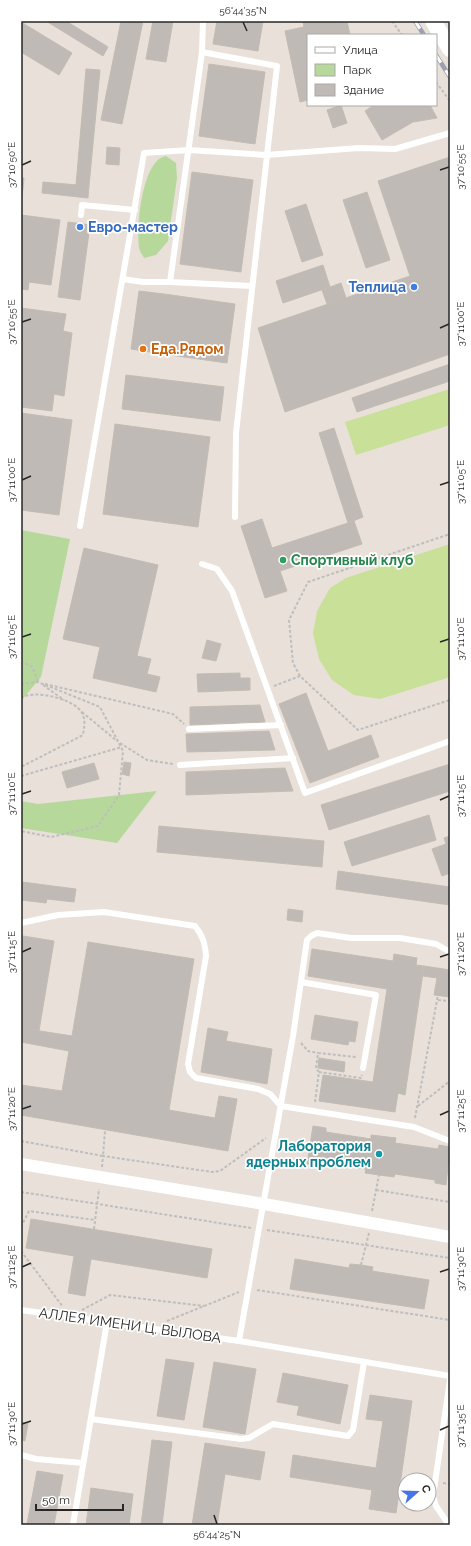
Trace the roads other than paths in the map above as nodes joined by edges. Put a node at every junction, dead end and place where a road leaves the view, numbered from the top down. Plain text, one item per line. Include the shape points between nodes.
1 (203, 21) edge
2 (433, 21) edge
3 (450, 49) edge
4 (202, 52) junction
5 (450, 133) edge
6 (189, 150) junction
7 (266, 154) junction
8 (135, 210) junction
9 (81, 215) dead end
10 (123, 279) junction
11 (170, 282) junction
12 (252, 286) junction
13 (235, 517) dead end
14 (80, 526) dead end
15 (202, 564) dead end
16 (281, 725) junction
17 (189, 729) road end
18 (450, 741) edge
19 (293, 758) junction
20 (180, 764) road end
21 (21, 923) edge
22 (450, 952) edge
23 (301, 982) junction
24 (363, 1068) road end
25 (281, 1106) junction
26 (450, 1141) edge
27 (21, 1164) edge
28 (264, 1204) junction
29 (450, 1237) edge
30 (21, 1310) edge
31 (107, 1322) junction
32 (239, 1341) junction
33 (364, 1362) junction
34 (450, 1376) edge
35 (450, 1380) edge
36 (91, 1419) junction
37 (21, 1455) edge
38 (83, 1463) junction
39 (73, 1525) edge
40 (450, 1525) edge

1 - 4 lane
2 - 3 main road
4 - 6 lane
4 - 7 lane via 277,66
5 - 7 lane via 395,150 359,148
6 - 7 lane
6 - 8 lane via 144,153
6 - 11 lane
7 - 12 lane
8 - 9 lane via 82,205
8 - 10 lane
10 - 11 lane
10 - 14 lane
11 - 12 lane
12 - 13 lane via 236,433
15 - 16 lane via 217,569 232,591
16 - 17 lane
16 - 19 lane
18 - 19 lane via 306,793
19 - 20 lane
21 - 25 lane via 58,915 104,912 195,926 202,934 206,956 188,1064 190,1072 196,1078 258,1089 270,1094
22 - 23 lane via 436,944 400,938 351,938 317,933 306,940
23 - 24 lane via 376,995
23 - 25 lane
25 - 26 lane via 414,1127
25 - 28 lane
27 - 28 street
28 - 29 street
28 - 32 lane
30 - 31 lane, АЛЛЕЯ ИМЕНИ Ц. ВЫЛОВА
31 - 32 lane, АЛЛЕЯ ИМЕНИ Ц. ВЫЛОВА
31 - 36 lane
32 - 33 lane, АЛЛЕЯ ИМЕНИ Ц. ВЫЛОВА
33 - 34 lane, АЛЛЕЯ ИМЕНИ Ц. ВЫЛОВА
33 - 36 lane via 353,1430 348,1436 273,1424 249,1438 241,1439
35 - 40 lane via 433,1496 436,1506
36 - 38 lane
37 - 38 lane via 36,1459
38 - 39 lane

